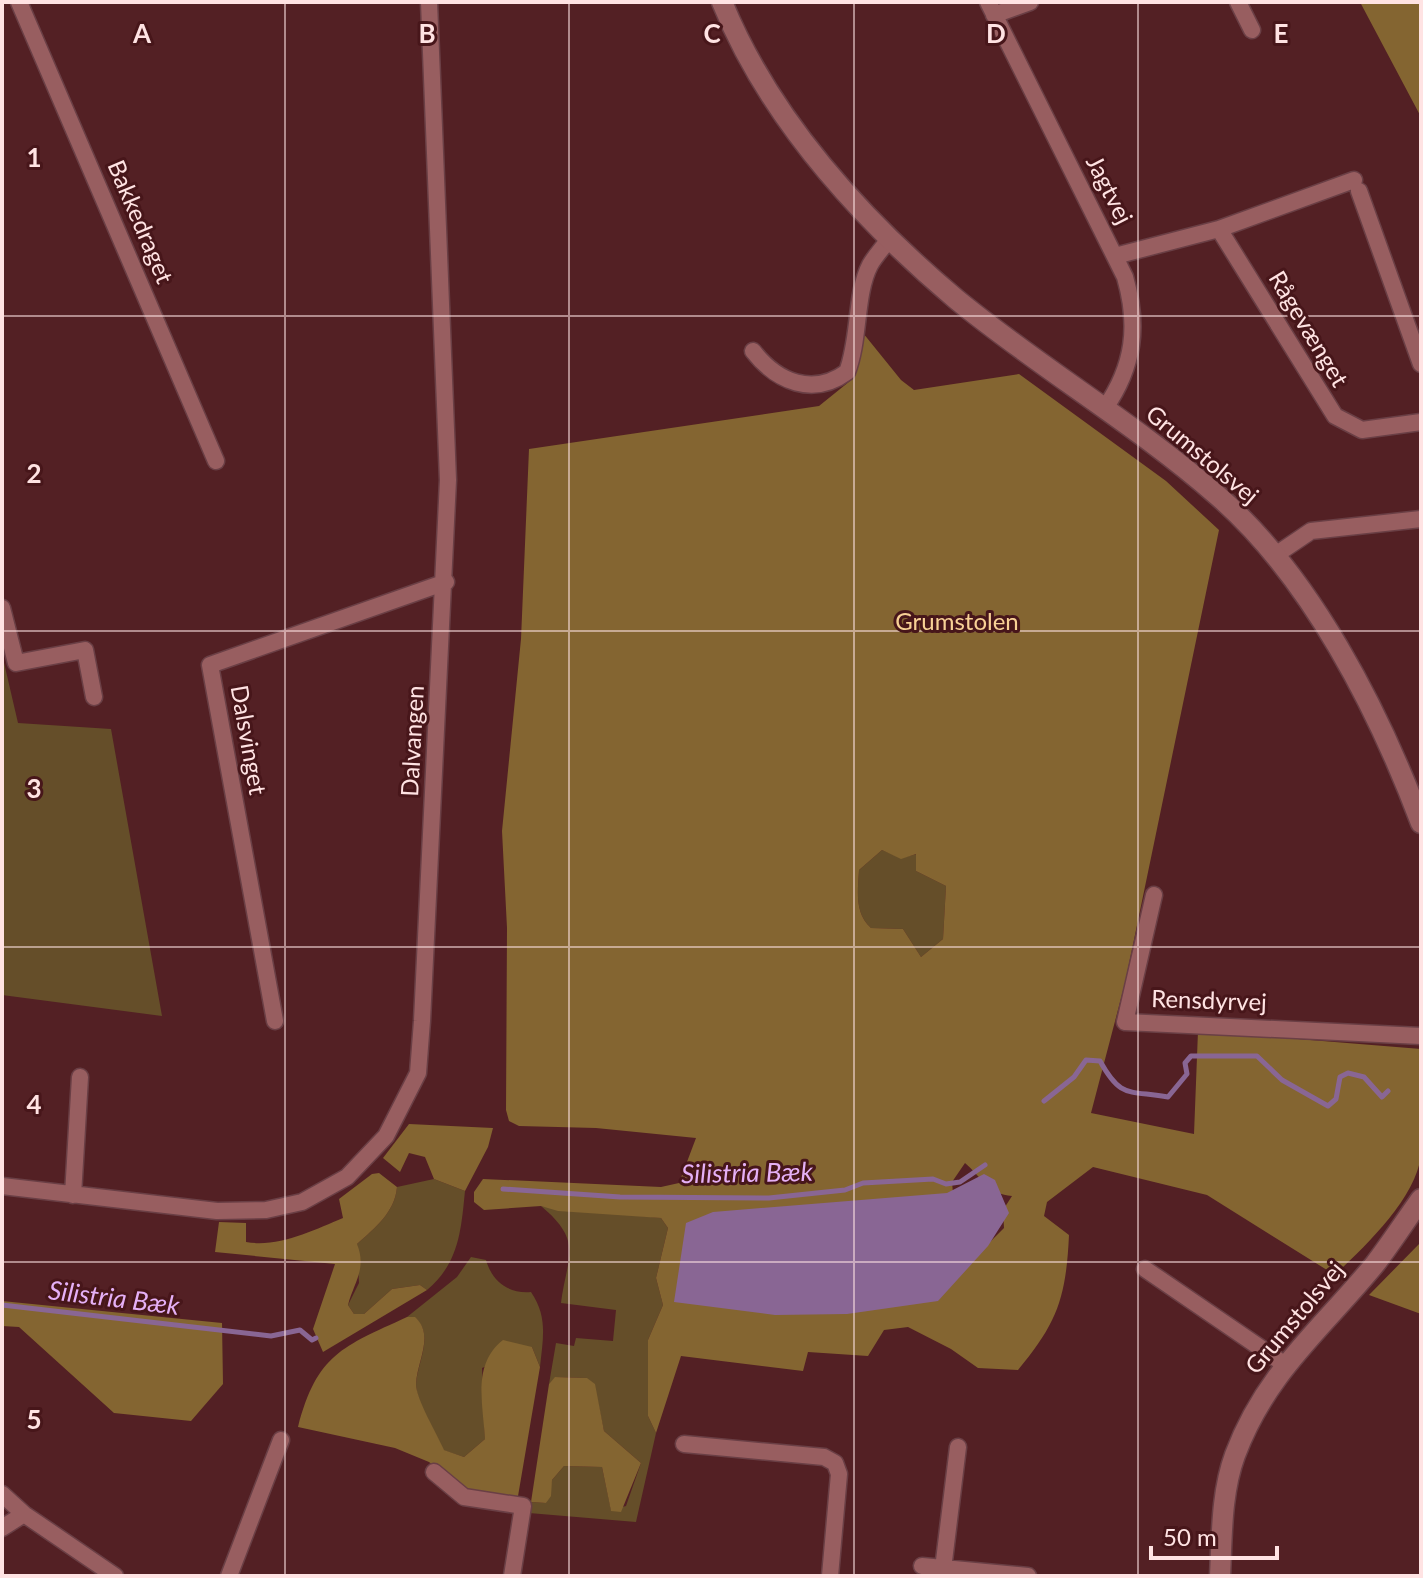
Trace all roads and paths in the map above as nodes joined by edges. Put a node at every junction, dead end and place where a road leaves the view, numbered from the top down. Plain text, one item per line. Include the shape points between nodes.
1 (19, 2) edge
2 (429, 2) edge
3 (722, 2) edge
4 (1030, 2) edge
5 (1238, 2) edge
6 (991, 8) edge
7 (1252, 30) dead end
8 (1219, 229) junction
9 (889, 239) junction
10 (1115, 256) junction
11 (753, 351) dead end
12 (1421, 364) edge
13 (1105, 408) junction
14 (1421, 422) edge
15 (216, 461) dead end
16 (1421, 519) edge
17 (1274, 556) junction
18 (446, 582) junction
19 (2, 608) edge
20 (94, 697) dead end
21 (1421, 823) edge
22 (1154, 895) dead end
23 (275, 1021) dead end
24 (1421, 1036) edge
25 (80, 1077) dead end
26 (2, 1186) edge
27 (73, 1195) junction
28 (1421, 1199) edge
29 (1145, 1269) dead end
30 (1284, 1364) junction
31 (281, 1440) dead end
32 (684, 1444) dead end
33 (958, 1447) dead end
34 (434, 1472) dead end
35 (2, 1494) edge
36 (24, 1514) junction
37 (2, 1528) edge
38 (922, 1566) dead end
39 (943, 1569) junction
40 (115, 1576) edge
41 (229, 1576) edge
42 (512, 1576) edge
43 (830, 1576) edge
44 (1028, 1576) edge
45 (1220, 1576) edge

1 - 15 street, Bakkedraget
2 - 18 street, Dalvangen via 448,446
3 - 9 street, Grumstolsvej via 800,139
4 - 6 street
5 - 7 street
6 - 10 street, Jagtvej
8 - 10 street
8 - 12 street via 1356,186
8 - 14 street, Rågevænget via 1335,416 1362,430
9 - 11 street via 870,264 863,286 847,372 833,383 814,387 788,381
9 - 13 street, Grumstolsvej via 958,300
10 - 13 street, Jagtvej via 1131,299 1133,338 1125,375
13 - 17 street, Grumstolsvej via 1220,497
16 - 17 street via 1311,531
17 - 21 street, Grumstolsvej via 1370,701
18 - 23 street, Dalsvinget via 210,665
18 - 27 street, Dalvangen via 418,1073 404,1108 347,1177 302,1202 266,1210 217,1211
19 - 20 street via 16,663 85,650
22 - 24 street, Rensdyrvej via 1125,1022
25 - 27 street
26 - 27 street, Dalvangen
28 - 30 street, Grumstolsvej via 1375,1263
29 - 30 street
30 - 45 street, Grumstolsvej via 1256,1407 1234,1457 1224,1502
31 - 41 street
32 - 43 street via 824,1457 835,1463 839,1474
33 - 39 street
34 - 42 street via 464,1497 523,1506
35 - 36 street
36 - 37 street
36 - 40 street
38 - 39 street
39 - 44 street

